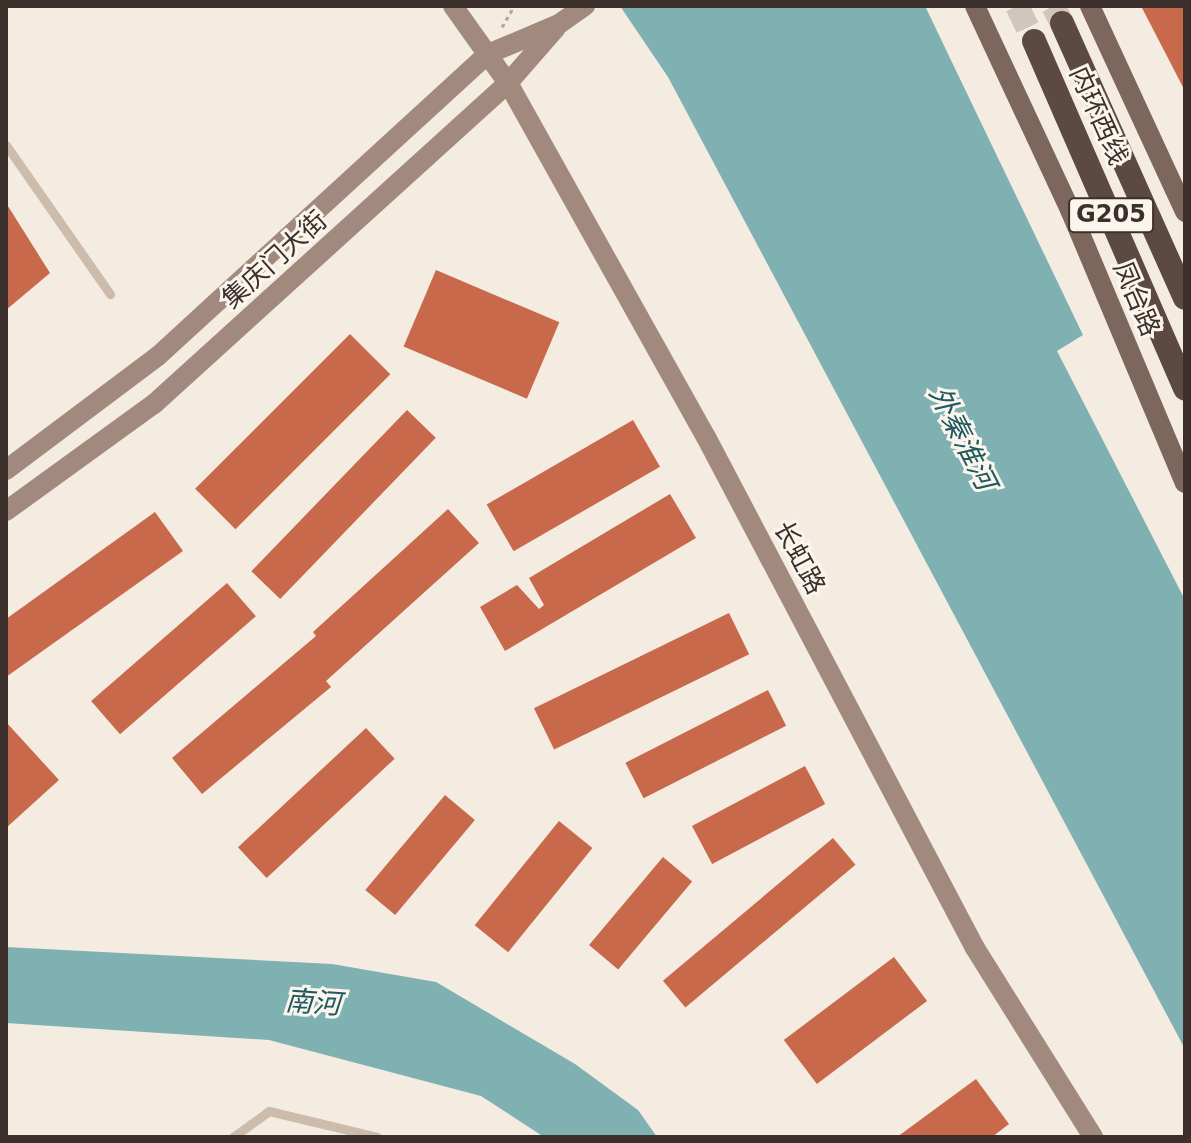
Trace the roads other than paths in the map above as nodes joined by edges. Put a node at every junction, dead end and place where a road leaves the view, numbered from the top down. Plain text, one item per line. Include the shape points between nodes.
1 (453, 6) edge
2 (1090, 6) edge
3 (978, 8) edge
4 (572, 15) edge
5 (1062, 23) tunnel mouth
6 (1034, 41) tunnel mouth
7 (488, 54) junction
8 (508, 83) junction
9 (6, 145) edge
10 (1185, 212) edge
11 (110, 294) dead end
12 (1185, 298) edge
13 (1185, 389) edge
14 (6, 470) edge
15 (1185, 483) edge
16 (6, 511) edge
17 (233, 1137) edge
18 (377, 1137) edge
19 (1093, 1137) edge

1 - 7 main road, 长虹路
2 - 10 main road
3 - 15 main road, 凤台路
4 - 7 main road, 集庆门大街
4 - 8 main road, 集庆门大街
5 - 12 highway, 内环西线 / G205
6 - 13 highway, 内环西线 / G205
7 - 8 main road, 长虹路
7 - 14 main road, 集庆门大街 via 158,356
8 - 16 main road, 集庆门大街 via 154,404
8 - 19 main road, 长虹路 via 706,437 975,948
9 - 11 lane
17 - 18 lane via 269,1111

